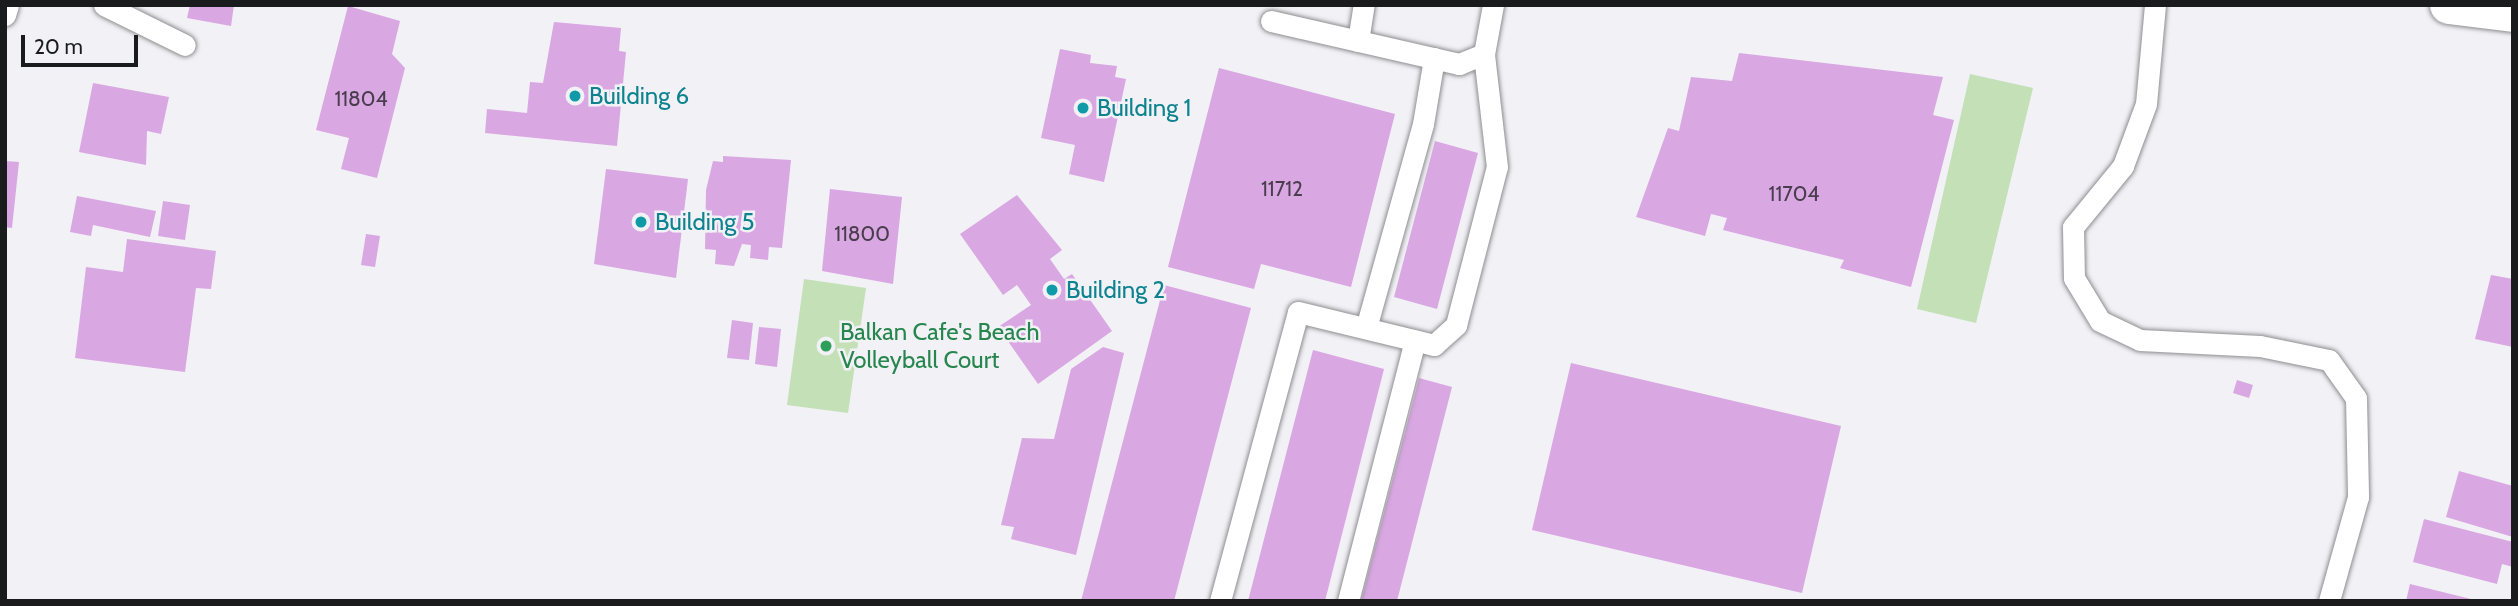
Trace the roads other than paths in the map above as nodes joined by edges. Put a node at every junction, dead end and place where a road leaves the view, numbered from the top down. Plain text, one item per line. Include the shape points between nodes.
1 (8, 5) edge
2 (104, 5) edge
3 (1364, 5) edge
4 (1493, 5) edge
5 (2155, 5) edge
6 (2449, 5) edge
7 (2512, 11) edge
8 (5, 15) edge
9 (1271, 22) dead end
10 (1358, 41) junction
11 (185, 45) dead end
12 (1484, 54) junction
13 (1434, 58) junction
14 (1366, 328) junction
15 (1415, 340) junction
16 (1220, 601) edge
17 (1348, 601) edge
18 (2329, 601) edge

1 - 8 lane
2 - 11 lane
3 - 10 lane
4 - 12 lane
5 - 18 lane via 2146,104 2123,166 2073,227 2074,278 2100,321 2140,340 2260,346 2329,360 2356,398 2358,497
6 - 7 main road
9 - 10 lane
10 - 13 lane
12 - 13 lane via 1459,64
12 - 15 lane via 1497,167 1457,325 1434,345
13 - 14 lane via 1423,124
14 - 15 lane
14 - 16 lane via 1298,312
15 - 17 lane

